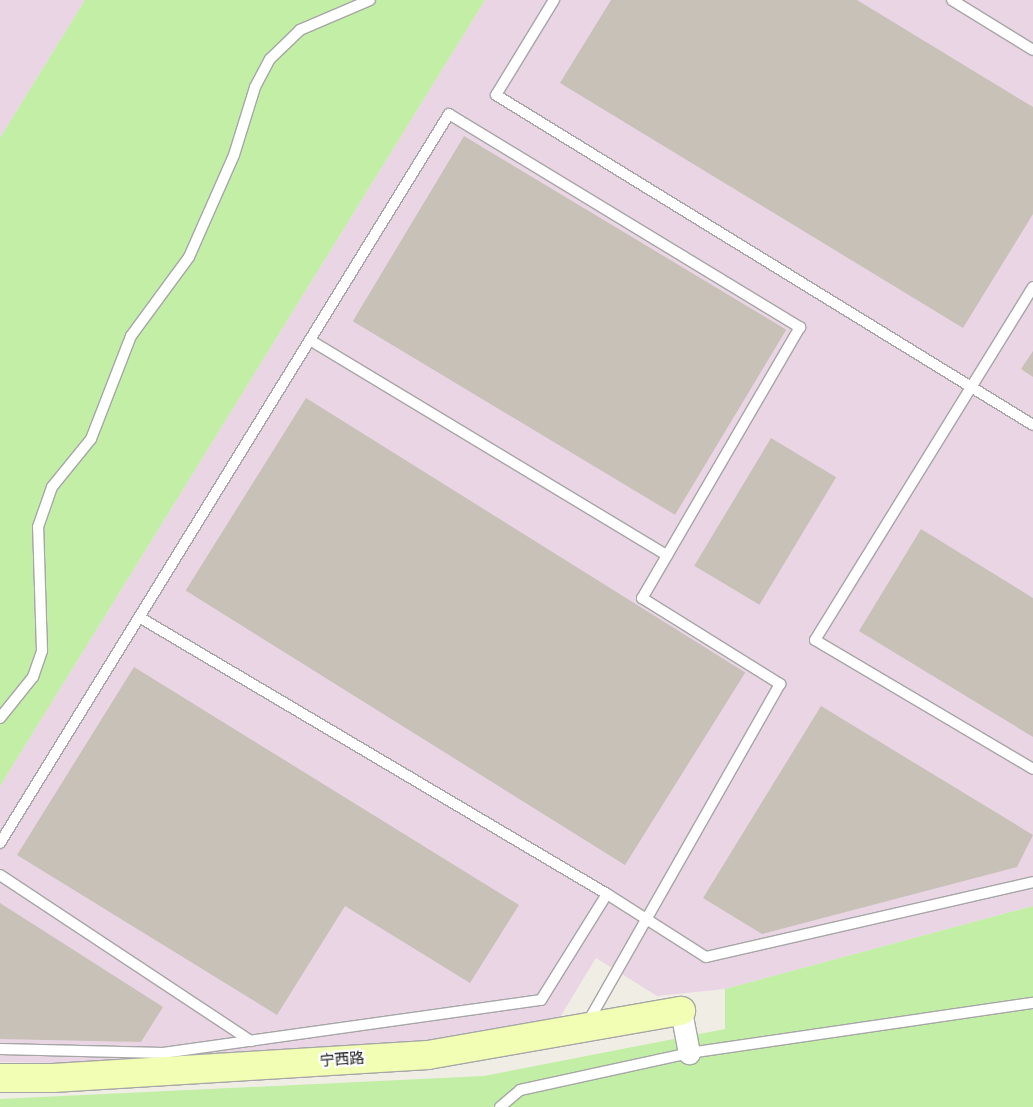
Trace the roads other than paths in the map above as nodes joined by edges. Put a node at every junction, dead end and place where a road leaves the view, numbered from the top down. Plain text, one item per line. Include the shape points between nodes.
1 (370, 0) edge
2 (554, 0) edge
3 (952, 0) edge
4 (1033, 50) edge
5 (1033, 287) edge
6 (310, 340) junction
7 (970, 389) junction
8 (1033, 425) edge
9 (667, 555) junction
10 (140, 617) junction
11 (0, 718) edge
12 (1033, 769) edge
13 (0, 843) edge
14 (0, 875) edge
15 (1033, 882) edge
16 (608, 894) junction
17 (647, 919) junction
18 (1033, 1003) edge
19 (681, 1011) joint
20 (585, 1027) junction
21 (251, 1040) junction
22 (0, 1050) edge
23 (689, 1053) junction
24 (0, 1078) edge
25 (500, 1107) edge

1 - 11 lane via 300,30 270,59 255,87 234,155 189,257 132,336 91,439 52,486 38,536 42,651 33,676
2 - 7 lane via 496,95
3 - 4 lane
5 - 7 lane
6 - 9 lane
6 - 9 lane via 449,114 458,119 800,327
6 - 10 lane
7 - 8 lane
7 - 12 lane via 815,640
9 - 17 lane via 642,598 780,684
10 - 13 lane
10 - 16 lane
14 - 21 lane
15 - 17 lane via 706,957
16 - 17 lane
16 - 21 lane via 541,1000
17 - 20 lane
18 - 23 lane
19 - 20 main road, 宁西路
19 - 23 street
20 - 24 main road, 宁西路 via 428,1055 53,1078
21 - 22 lane via 163,1053
23 - 25 lane via 520,1090

